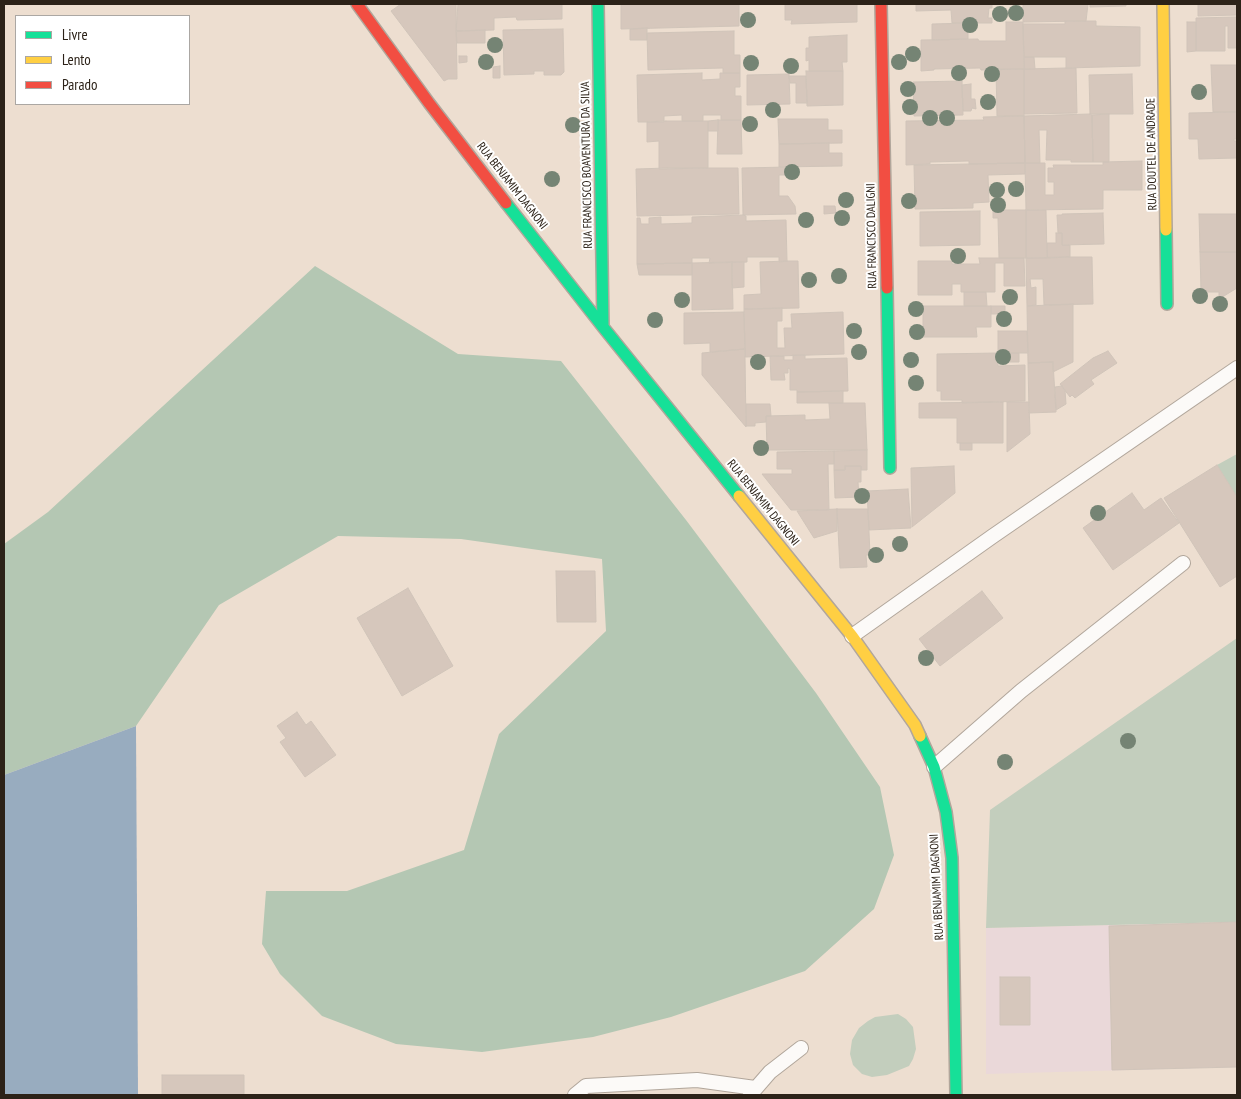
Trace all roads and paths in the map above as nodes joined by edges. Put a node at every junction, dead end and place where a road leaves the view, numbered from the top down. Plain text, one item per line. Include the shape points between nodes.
1 (356, 4) edge
2 (598, 4) edge
3 (882, 4) edge
4 (1163, 4) edge
5 (1168, 304) dead end
6 (603, 327) junction
7 (1237, 368) edge
8 (890, 468) dead end
9 (1183, 563) dead end
10 (852, 636) junction
11 (934, 767) junction
12 (801, 1048) dead end
13 (752, 1092) edge
14 (575, 1095) edge
15 (956, 1095) edge

1 - 6 street, RUA BENJAMIM DAGNONI
2 - 6 street, RUA FRANCISCO BOAVENTURA DA SILVA
3 - 8 street, RUA FRANCISCO DALIGNI
4 - 5 street, RUA DOUTEL DE ANDRADE
6 - 10 street, RUA BENJAMIM DAGNONI
7 - 10 lane
9 - 11 lane via 1021,692
10 - 11 street, RUA BENJAMIM DAGNONI via 915,725
11 - 15 street, RUA BENJAMIM DAGNONI via 946,812 952,858
12 - 13 lane via 770,1072
13 - 14 lane via 696,1080 586,1086

